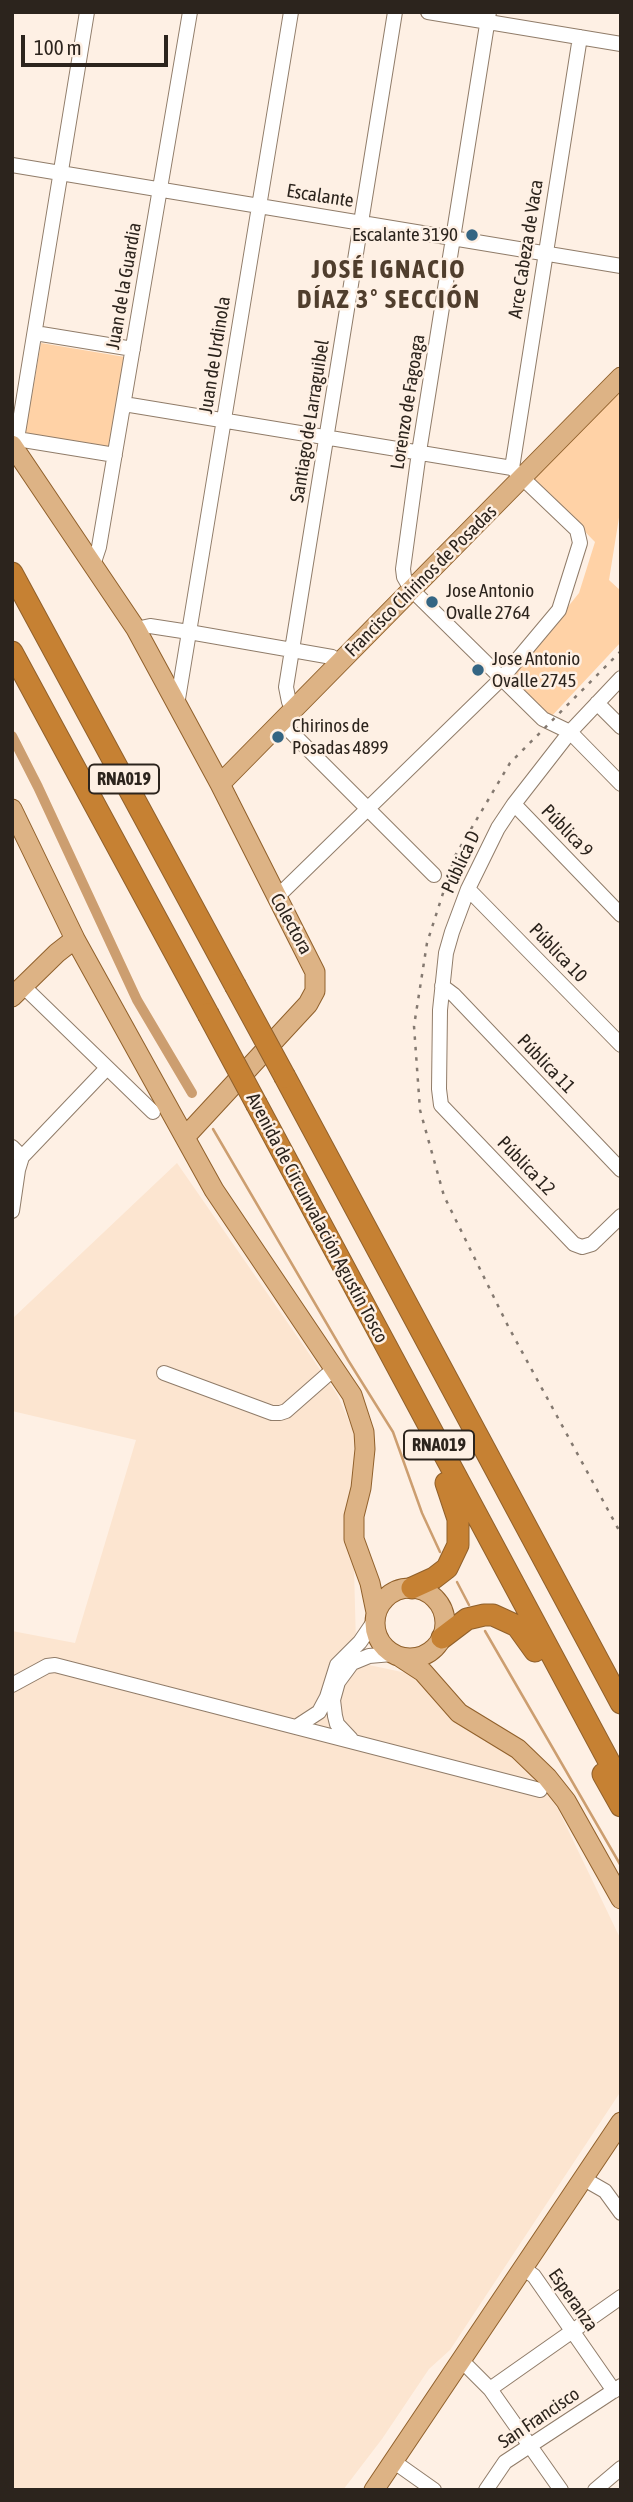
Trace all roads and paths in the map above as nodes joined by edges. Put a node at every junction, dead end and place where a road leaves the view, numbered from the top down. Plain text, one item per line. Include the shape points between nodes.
1 (87, 12) edge
2 (190, 12) edge
3 (291, 12) edge
4 (395, 12) edge
5 (428, 12) edge
6 (489, 17) edge
7 (580, 37) junction
8 (621, 44) edge
9 (12, 165) edge
10 (61, 173) junction
11 (160, 189) junction
12 (259, 206) junction
13 (361, 223) junction
14 (453, 238) junction
15 (545, 252) junction
16 (621, 266) edge
17 (34, 333) junction
18 (133, 349) junction
19 (621, 377) edge
20 (124, 404) junction
21 (224, 421) junction
22 (326, 438) junction
23 (14, 442) edge
24 (419, 452) junction
25 (115, 455) junction
26 (517, 473) junction
27 (93, 565) junction
28 (12, 573) edge
29 (411, 589) junction
30 (136, 629) junction
31 (189, 632) junction
32 (292, 651) junction
33 (12, 652) edge
34 (340, 662) junction
35 (502, 678) junction
36 (621, 678) edge
37 (597, 703) junction
38 (177, 705) junction
39 (296, 708) junction
40 (282, 723) junction
41 (621, 727) edge
42 (570, 732) junction
43 (220, 784) junction
44 (621, 784) edge
45 (514, 804) junction
46 (12, 810) edge
47 (368, 810) junction
48 (19, 836) edge
49 (434, 875) dead end
50 (468, 888) junction
51 (276, 898) junction
52 (621, 915) edge
53 (75, 939) junction
54 (442, 986) junction
55 (18, 992) edge
56 (621, 1045) edge
57 (107, 1068) junction
58 (441, 1105) joint
59 (153, 1112) dead end
60 (185, 1137) junction
61 (17, 1152) edge
62 (621, 1170) edge
63 (12, 1211) edge
64 (621, 1216) edge
65 (378, 1331) junction
66 (335, 1368) junction
67 (164, 1373) dead end
68 (360, 1558) junction
69 (410, 1588) junction
70 (376, 1616) junction
71 (441, 1640) junction
72 (396, 1655) junction
73 (12, 1685) edge
74 (444, 1697) junction
75 (621, 1703) edge
76 (296, 1727) junction
77 (352, 1740) junction
78 (621, 1784) edge
79 (540, 1790) dead end
80 (621, 1806) edge
81 (621, 1899) edge
82 (619, 2128) edge
83 (584, 2179) junction
84 (621, 2213) edge
85 (523, 2268) junction
86 (621, 2297) edge
87 (571, 2331) junction
88 (461, 2360) junction
89 (490, 2389) junction
90 (617, 2389) edge
91 (531, 2445) junction
92 (393, 2460) junction
93 (621, 2468) edge
94 (374, 2490) edge
95 (434, 2490) edge
96 (486, 2490) edge
97 (561, 2490) edge
98 (595, 2490) edge

1 - 10 street
2 - 11 street, Juan de la Guardia
3 - 12 street, Juan de Urdinola
4 - 13 street, Santiago de Larraguibel
5 - 6 street
6 - 7 street
6 - 14 street, Lorenzo de Fagoaga
7 - 8 street
7 - 15 street, Arce Cabeza de Vaca
9 - 10 street, Escalante
10 - 11 street, Escalante
10 - 17 street
11 - 12 street, Escalante
11 - 18 street, Juan de la Guardia
12 - 13 street, Escalante
12 - 21 street, Juan de Urdinola
13 - 14 street, Escalante
13 - 22 street, Santiago de Larraguibel
14 - 15 street, Escalante
14 - 24 street, Lorenzo de Fagoaga
15 - 16 street, Escalante
15 - 26 street, Arce Cabeza de Vaca
17 - 18 street
17 - 23 street
18 - 20 street, Juan de la Guardia
19 - 26 main road, Francisco Chirinos de Posadas
20 - 21 street
20 - 25 street, Juan de la Guardia
21 - 22 street
21 - 31 street, Juan de Urdinola
22 - 24 street
22 - 32 street, Santiago de Larraguibel
23 - 25 street
23 - 27 main road, Colectora
24 - 26 street
24 - 29 street, Lorenzo de Fagoaga via 403,569
25 - 27 street, Juan de la Guardia
26 - 29 main road, Francisco Chirinos de Posadas
26 - 35 street via 577,530 580,543 559,610
27 - 30 main road, Colectora
28 - 75 highway, Avenida de Circunvalación Agustín Tosco / RNA019, bridge
29 - 34 main road, Francisco Chirinos de Posadas
29 - 35 street
30 - 31 street via 150,626
30 - 38 main road, Colectora
31 - 32 street
31 - 38 street, Juan de Urdinola
32 - 34 street
32 - 39 street, Santiago de Larraguibel via 286,694
33 - 65 highway, Avenida de Circunvalación Agustín Tosco / RNA019, bridge
34 - 39 main road, Francisco Chirinos de Posadas
35 - 42 street via 544,719
35 - 47 street
36 - 37 street, Pública D
37 - 41 street
37 - 42 street, Pública D
38 - 43 main road, Colectora
39 - 40 main road, Francisco Chirinos de Posadas
40 - 43 main road, Francisco Chirinos de Posadas
40 - 47 street
42 - 44 street
42 - 45 street, Pública D
43 - 51 main road, Colectora
45 - 50 street, Pública D
45 - 52 street, Pública 9
46 - 48 main road
47 - 49 street
47 - 51 street
48 - 53 main road
50 - 54 street, Pública D via 452,932
50 - 56 street, Pública 10
51 - 60 main road, Colectora via 312,962 315,991
53 - 55 main road
53 - 60 main road
54 - 58 street, Pública D
54 - 62 street, Pública 11
55 - 57 street
57 - 59 street
57 - 61 street
58 - 64 street, Pública 12 via 575,1244 587,1247
60 - 66 main road via 214,1190
61 - 63 street
65 - 69 highway via 399,1393 450,1493 460,1529 447,1569
65 - 78 highway, Avenida de Circunvalación Agustín Tosco / RNA019
66 - 67 street via 280,1413
66 - 68 main road via 352,1395 364,1432 365,1465 353,1528
68 - 69 main road via 381,1576
68 - 70 main road
69 - 70 main road via 390,1594
69 - 71 main road via 429,1594 440,1606 445,1622
70 - 72 main road via 379,1639
70 - 76 street via 360,1642 337,1665 319,1712
71 - 72 main road via 424,1655
71 - 74 main road via 439,1669
71 - 80 highway via 459,1624 484,1615 517,1626 547,1670
72 - 74 main road via 423,1672
72 - 77 street via 352,1663 338,1682 335,1716
73 - 76 street via 55,1665
74 - 81 main road via 459,1713 518,1749 547,1777 566,1801
76 - 77 street
77 - 79 street
82 - 83 main road
83 - 84 street via 605,2191
83 - 85 main road
85 - 87 street, Esperanza via 534,2276
85 - 88 main road
86 - 87 street
87 - 89 street
87 - 90 street, Esperanza
88 - 89 street
88 - 92 main road
89 - 91 street
90 - 91 street, San Francisco
91 - 96 street, San Francisco via 505,2462
91 - 97 street
92 - 94 main road
92 - 95 street
93 - 98 street

